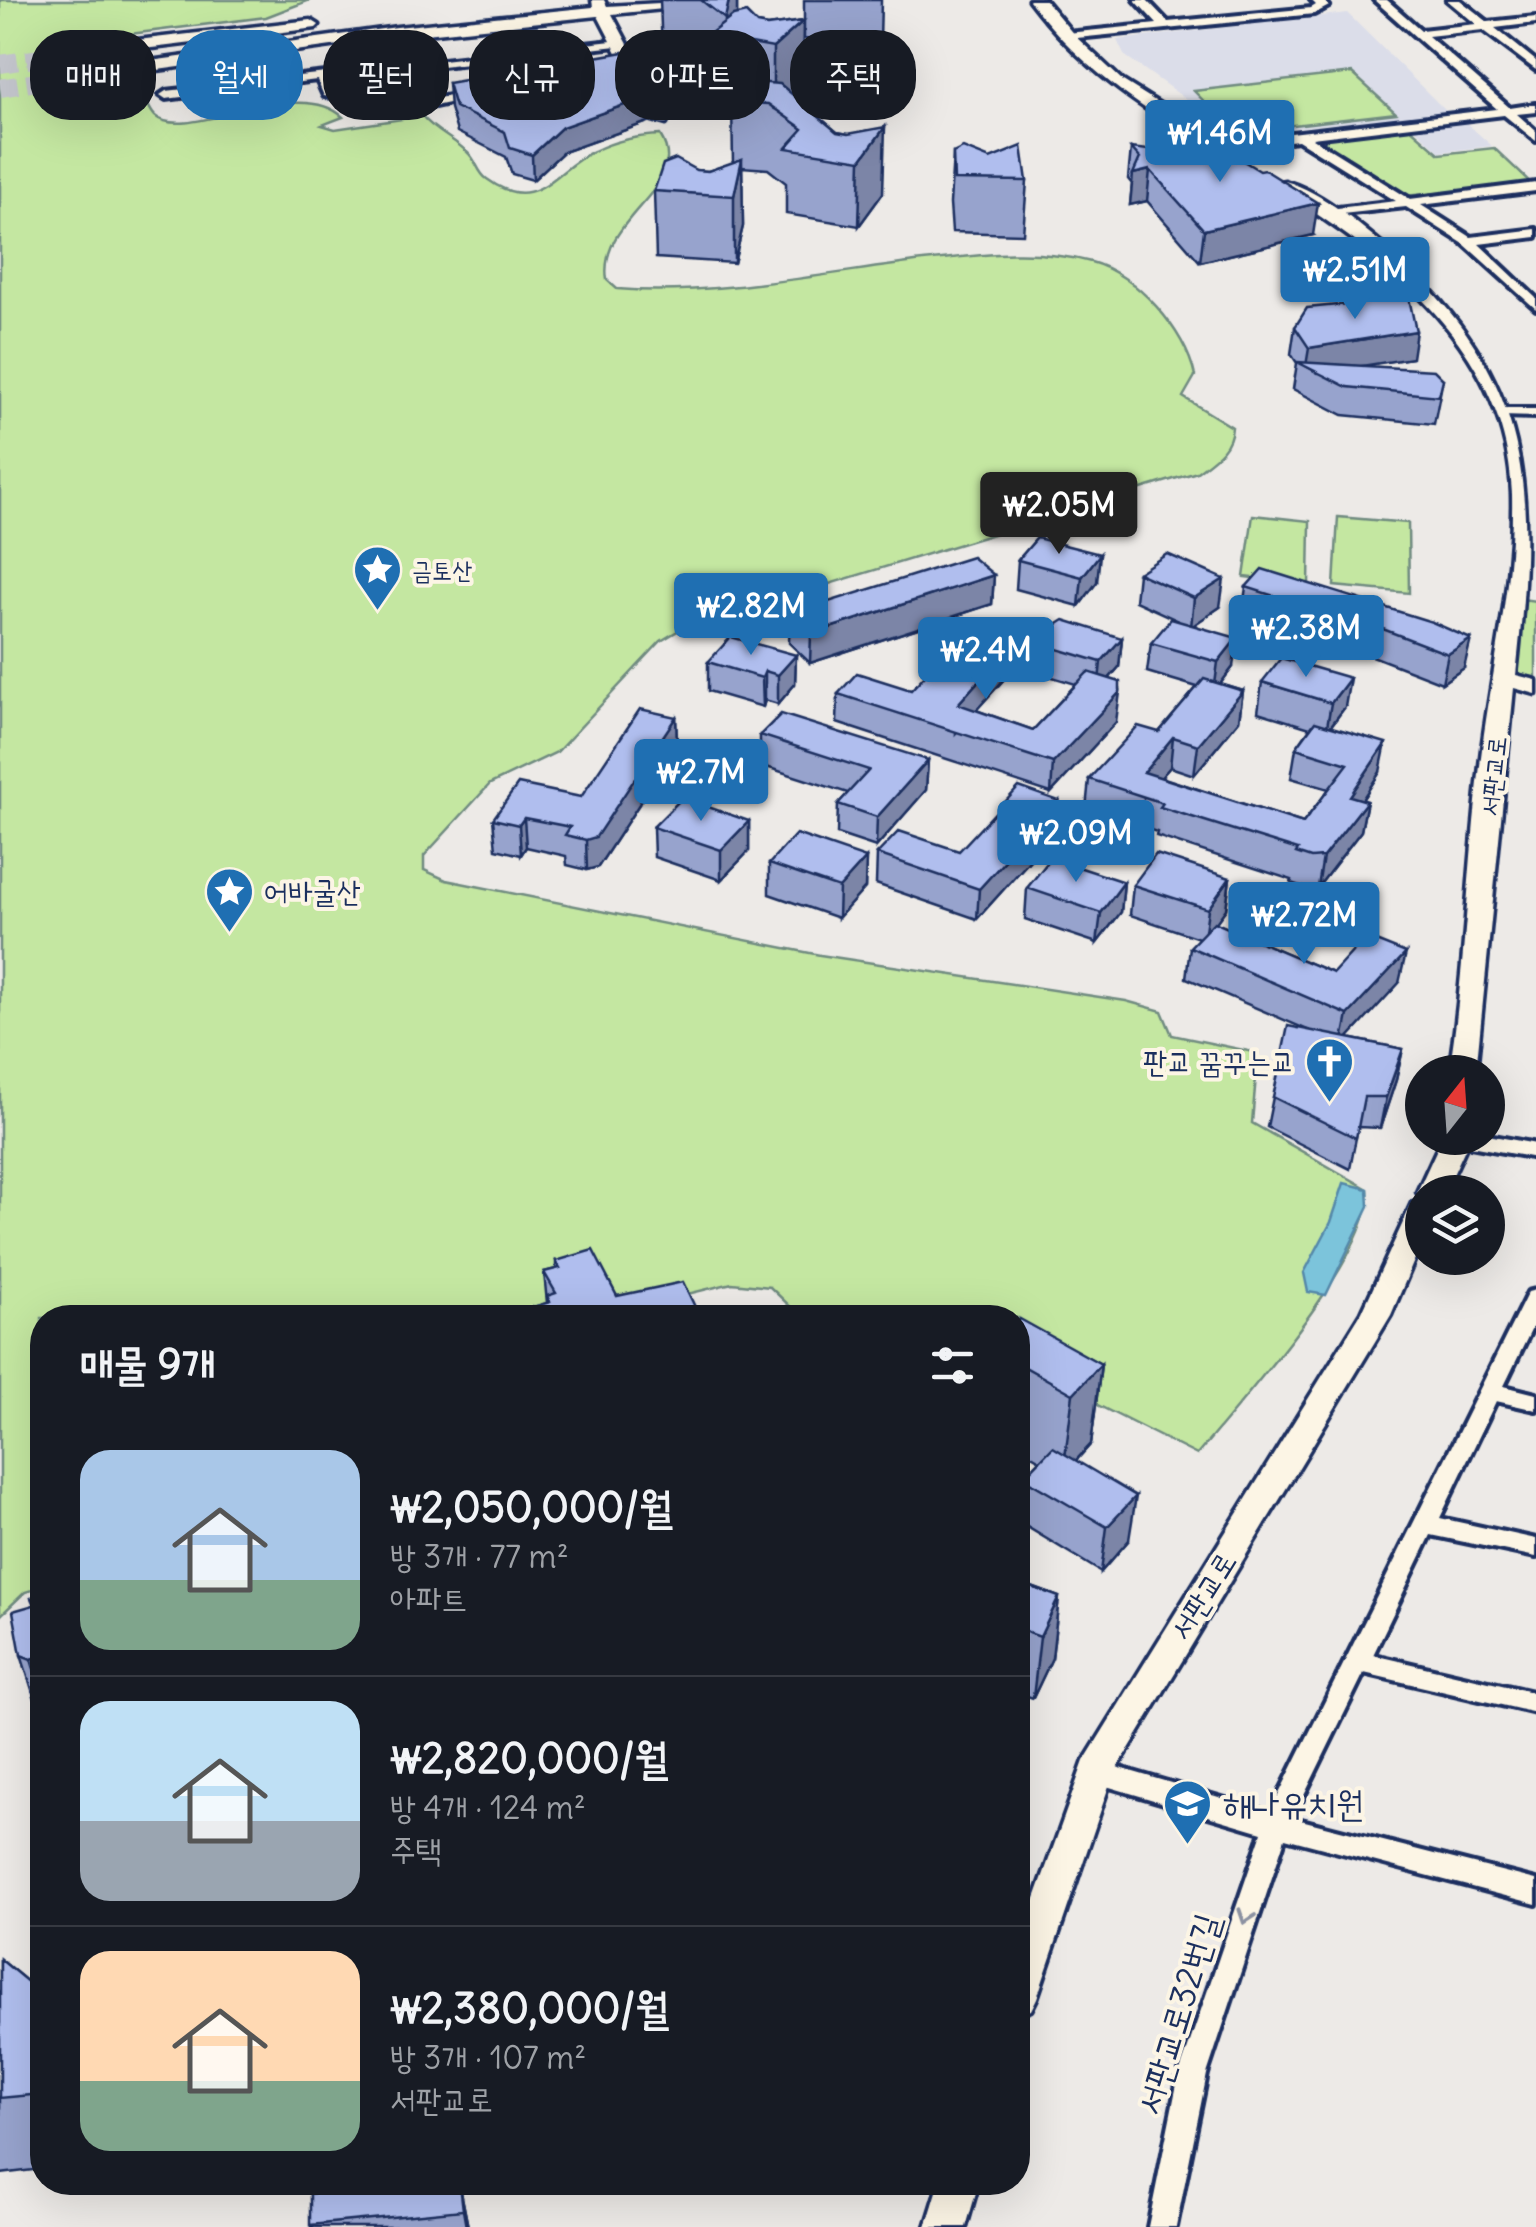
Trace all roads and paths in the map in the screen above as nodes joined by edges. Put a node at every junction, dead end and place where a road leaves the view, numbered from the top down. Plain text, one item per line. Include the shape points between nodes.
1 (705, 0) edge
2 (1037, 0) edge
3 (1141, 0) edge
4 (1257, 0) edge
5 (1380, 0) edge
6 (1453, 0) edge
7 (605, 4) edge
8 (1319, 4) edge
9 (1273, 15) junction
10 (1536, 20) edge
11 (1165, 26) junction
12 (1485, 26) junction
13 (616, 30) edge
14 (1418, 34) junction
15 (1067, 36) junction
16 (156, 41) edge
17 (615, 43) edge
18 (156, 65) edge
19 (1536, 67) edge
20 (322, 76) junction
21 (166, 96) dead end
22 (469, 96) edge
23 (1536, 108) edge
24 (1510, 111) junction
25 (1536, 136) edge
26 (1302, 137) junction
27 (1212, 146) junction
28 (1536, 187) edge
29 (1404, 202) junction
30 (1329, 213) junction
31 (1536, 233) edge
32 (1470, 241) junction
33 (1536, 277) edge
34 (1513, 280) junction
35 (1536, 305) edge
36 (1507, 413) junction
37 (1536, 413) edge
38 (1507, 680) junction
39 (1536, 686) edge
40 (1465, 1055) edge
41 (1505, 1145) edge
42 (1536, 1151) edge
43 (1405, 1249) edge
44 (1536, 1298) edge
45 (1489, 1391) junction
46 (1536, 1402) edge
47 (1424, 1524) junction
48 (1536, 1548) edge
49 (1357, 1660) junction
50 (1536, 1704) edge
51 (1096, 1772) junction
52 (1277, 1825) junction
53 (1536, 1892) edge
54 (1030, 1963) edge
55 (956, 2195) edge
56 (946, 2227) edge
57 (1162, 2227) edge

1 - 7 street
2 - 15 street, 서판교로
3 - 11 street
4 - 9 street
5 - 14 street
6 - 12 street
7 - 13 street
7 - 16 street
7 - 18 street
8 - 9 street
9 - 11 street
10 - 12 street
11 - 15 street
12 - 14 street
12 - 19 street
14 - 24 street
15 - 27 street, 서판교로 via 1116,84
17 - 20 street
20 - 21 street
20 - 22 street via 328,93 415,103
23 - 24 street
24 - 25 street
24 - 26 street
26 - 27 street
26 - 29 street
27 - 30 street, 서판교로
28 - 29 street
29 - 30 street
29 - 32 street
30 - 36 street, 서판교로 via 1421,284 1472,349
31 - 32 street
32 - 34 street
33 - 34 street
34 - 35 street
36 - 37 street
36 - 38 street, 서판교로 via 1522,486 1522,526
38 - 39 street
38 - 40 street, 서판교로 via 1494,749
41 - 42 street
43 - 51 street, 서판교로 via 1376,1315
44 - 45 street, 서판교로32번길
45 - 46 street
45 - 47 street, 서판교로32번길
47 - 48 street
47 - 49 street, 서판교로32번길
49 - 50 street
49 - 52 street, 서판교로32번길
51 - 52 street
51 - 54 street, 서판교로
52 - 53 street
52 -> 57 street, 서판교로32번길 via 1193,2074
55 - 56 street

